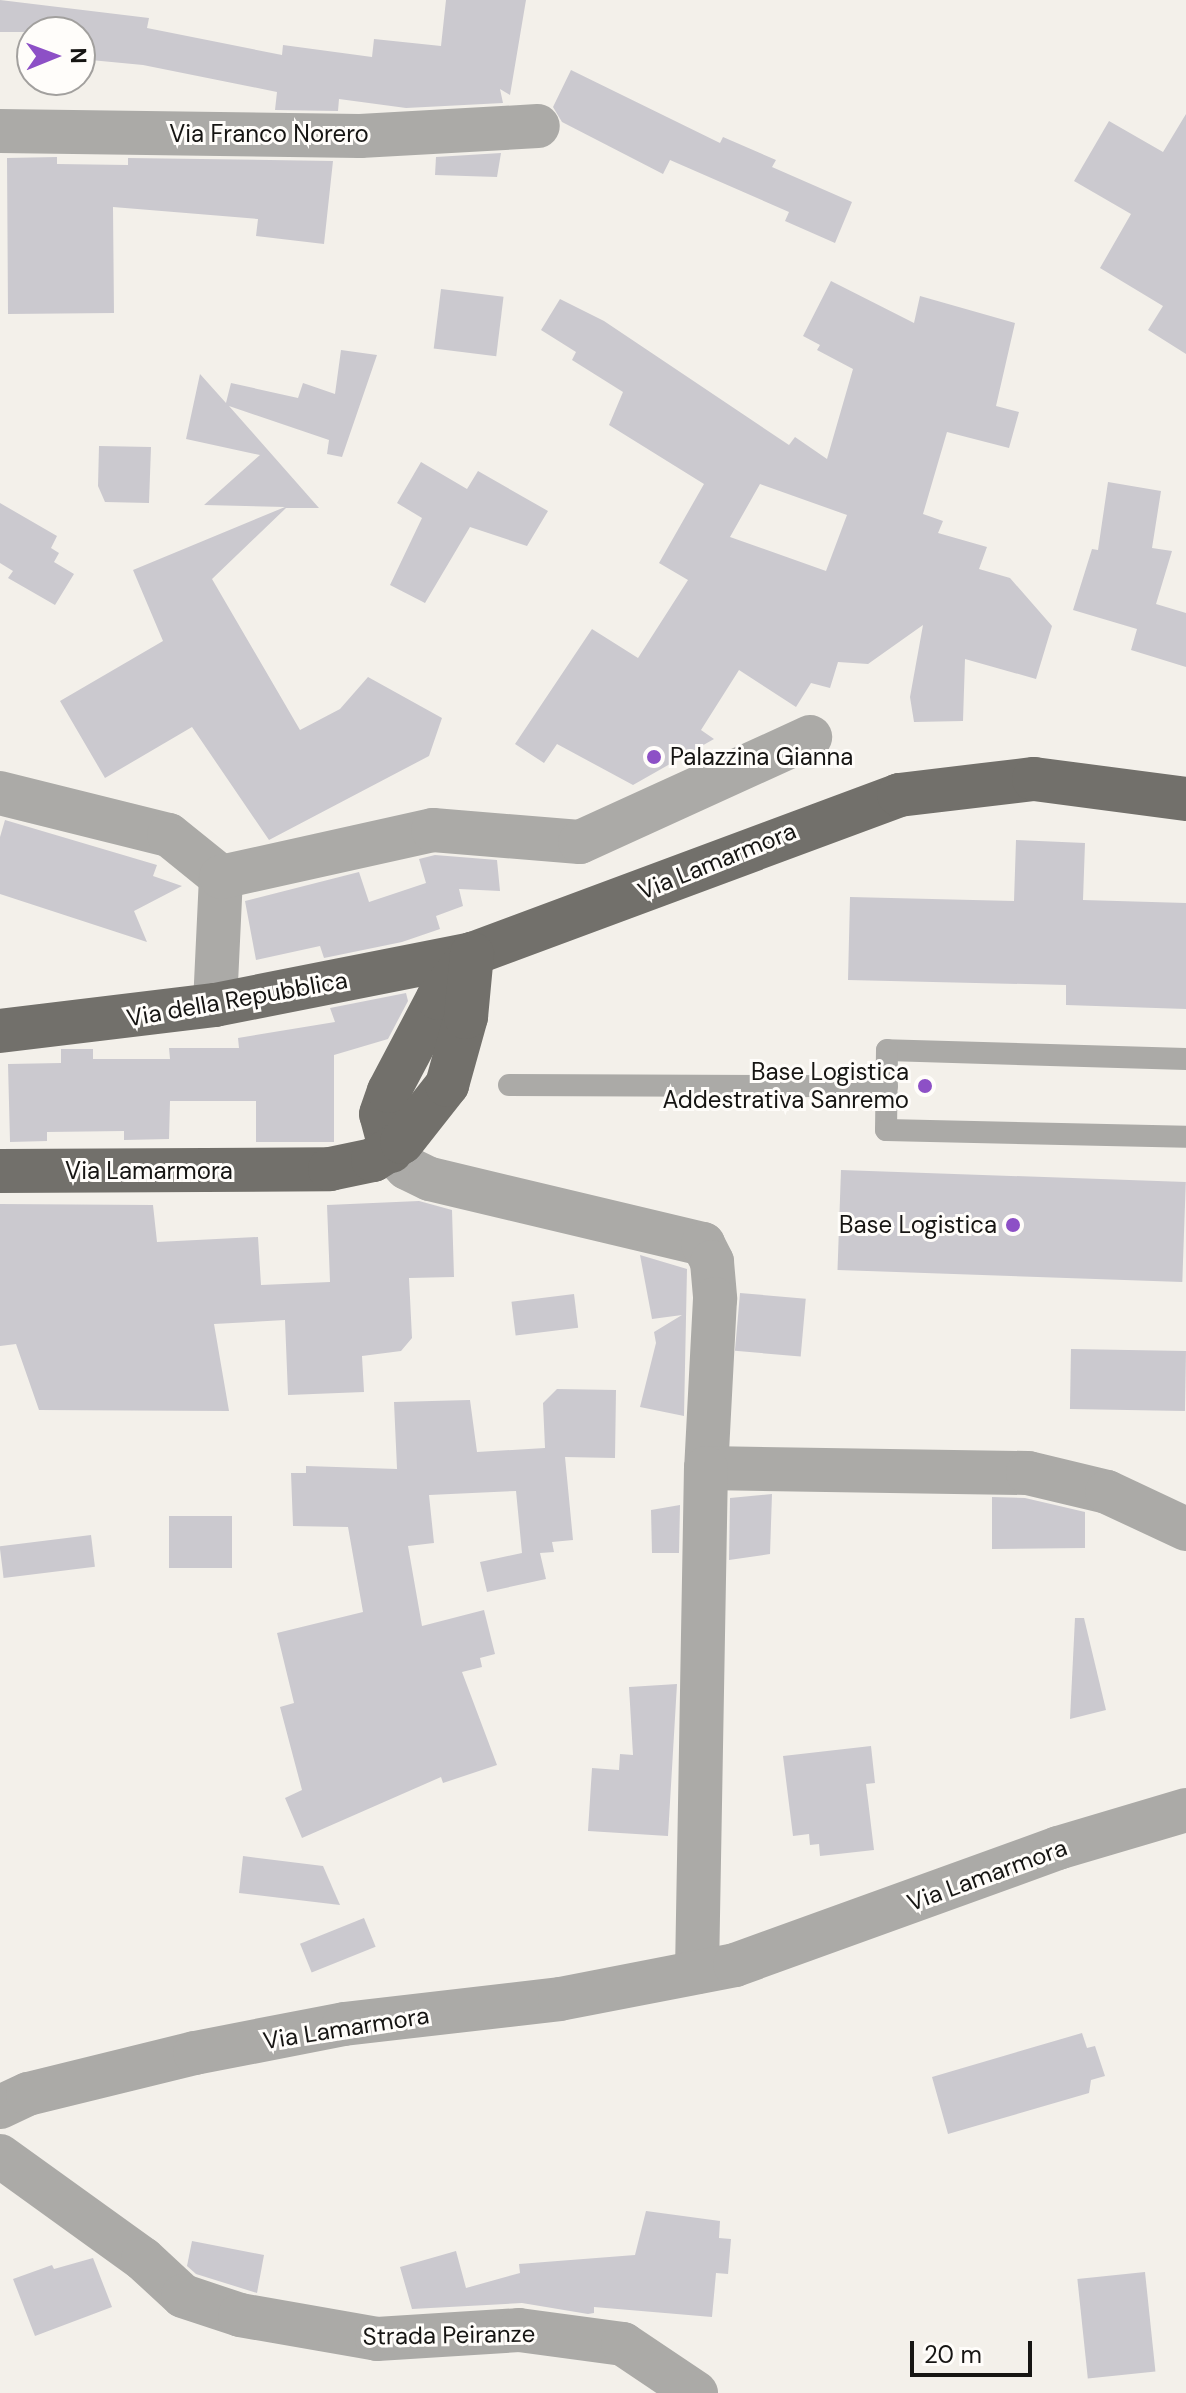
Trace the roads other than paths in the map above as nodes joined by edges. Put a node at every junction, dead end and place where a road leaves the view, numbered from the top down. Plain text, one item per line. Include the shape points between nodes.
1 (538, 126) dead end
2 (0, 131) edge
3 (810, 737) dead end
4 (0, 793) edge
5 (1186, 799) edge
6 (221, 877) junction
7 (472, 954) junction
8 (215, 1005) junction
9 (0, 1031) edge
10 (1186, 1059) edge
11 (509, 1085) dead end
12 (887, 1086) junction
13 (1186, 1137) edge
14 (391, 1151) junction
15 (0, 1171) edge
16 (706, 1468) junction
17 (1186, 1529) edge
18 (1186, 1810) edge
19 (697, 1972) junction
20 (0, 2107) edge
21 (0, 2156) edge
22 (696, 2393) edge

1 - 2 street, Via Franco Norero via 360,136
3 - 6 street via 580,842 433,830
4 - 6 street via 169,835
5 - 7 main road, Via Lamarmora via 1034,779 899,795
6 - 8 street
7 - 8 main road, Via della Repubblica
7 - 14 main road via 438,998 389,1091 381,1114
8 - 9 main road, Via della Repubblica
10 - 12 lane via 887,1050
11 - 12 lane
12 - 13 lane via 886,1130
14 - 15 main road, Via Lamarmora via 330,1169
14 - 16 street via 407,1168 430,1179 703,1244 712,1262 715,1299
16 - 17 street via 1028,1473 1107,1492
16 - 19 street
18 - 19 street, Via Lamarmora via 1058,1848 735,1965
19 - 20 street, Via Lamarmora via 560,1999 344,2024 28,2094
21 - 22 street, Strada Peiranze via 143,2259 183,2296 226,2310 377,2339 519,2330 623,2344

